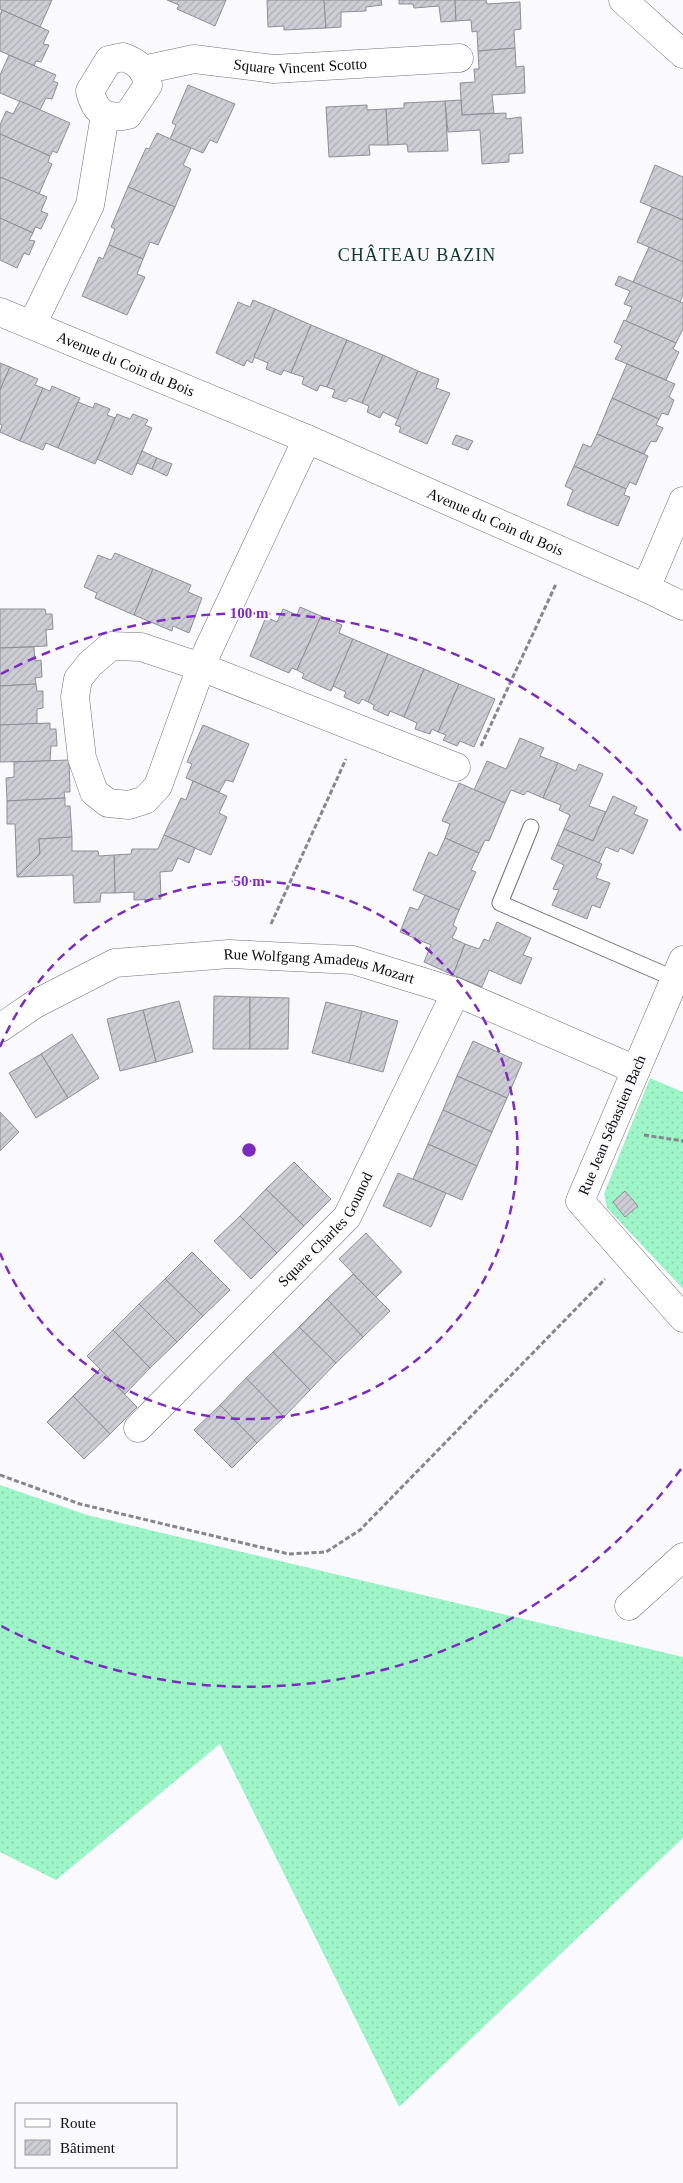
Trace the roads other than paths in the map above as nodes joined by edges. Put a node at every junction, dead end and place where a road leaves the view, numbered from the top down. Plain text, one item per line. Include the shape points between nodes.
1 (623, 0) edge
2 (683, 54) edge
3 (459, 58) dead end
4 (143, 70) junction
5 (105, 115) junction
6 (0, 312) edge
7 (32, 326) junction
8 (307, 439) junction
9 (683, 501) edge
10 (646, 588) junction
11 (683, 606) edge
12 (201, 667) junction
13 (456, 767) road end
14 (531, 827) dead end
15 (679, 970) edge
16 (456, 992) junction
17 (0, 1028) edge
18 (636, 1070) junction
19 (683, 1318) edge
20 (138, 1428) dead end
21 (683, 1557) edge
22 (629, 1606) dead end

1 - 2 street
3 - 4 street, Square Vincent Scotto via 274,69 194,59
4 - 5 street via 148,85 128,115
4 - 5 street via 133,60 123,57 109,60 90,91 93,104
5 - 7 street via 90,205
6 - 7 street, Avenue du Coin du Bois
7 - 8 street, Avenue du Coin du Bois
8 - 10 street, Avenue du Coin du Bois
8 - 12 street
9 - 10 street
10 - 11 street, Avenue du Coin du Bois
12 - 12 street via 158,786 145,800 129,805 108,804 94,792 82,758 75,697 78,679 111,646 141,647
12 - 13 street
14 - 15 lane via 500,903
15 - 18 street, Rue Jean Sébastien Bach
16 - 17 street, Rue Wolfgang Amadeus Mozart via 353,960 229,954 115,963 35,1004
16 - 18 street, Rue Wolfgang Amadeus Mozart
16 - 20 street, Square Charles Gounod via 348,1217
18 - 19 street, Rue Jean Sébastien Bach via 580,1201
21 - 22 street

